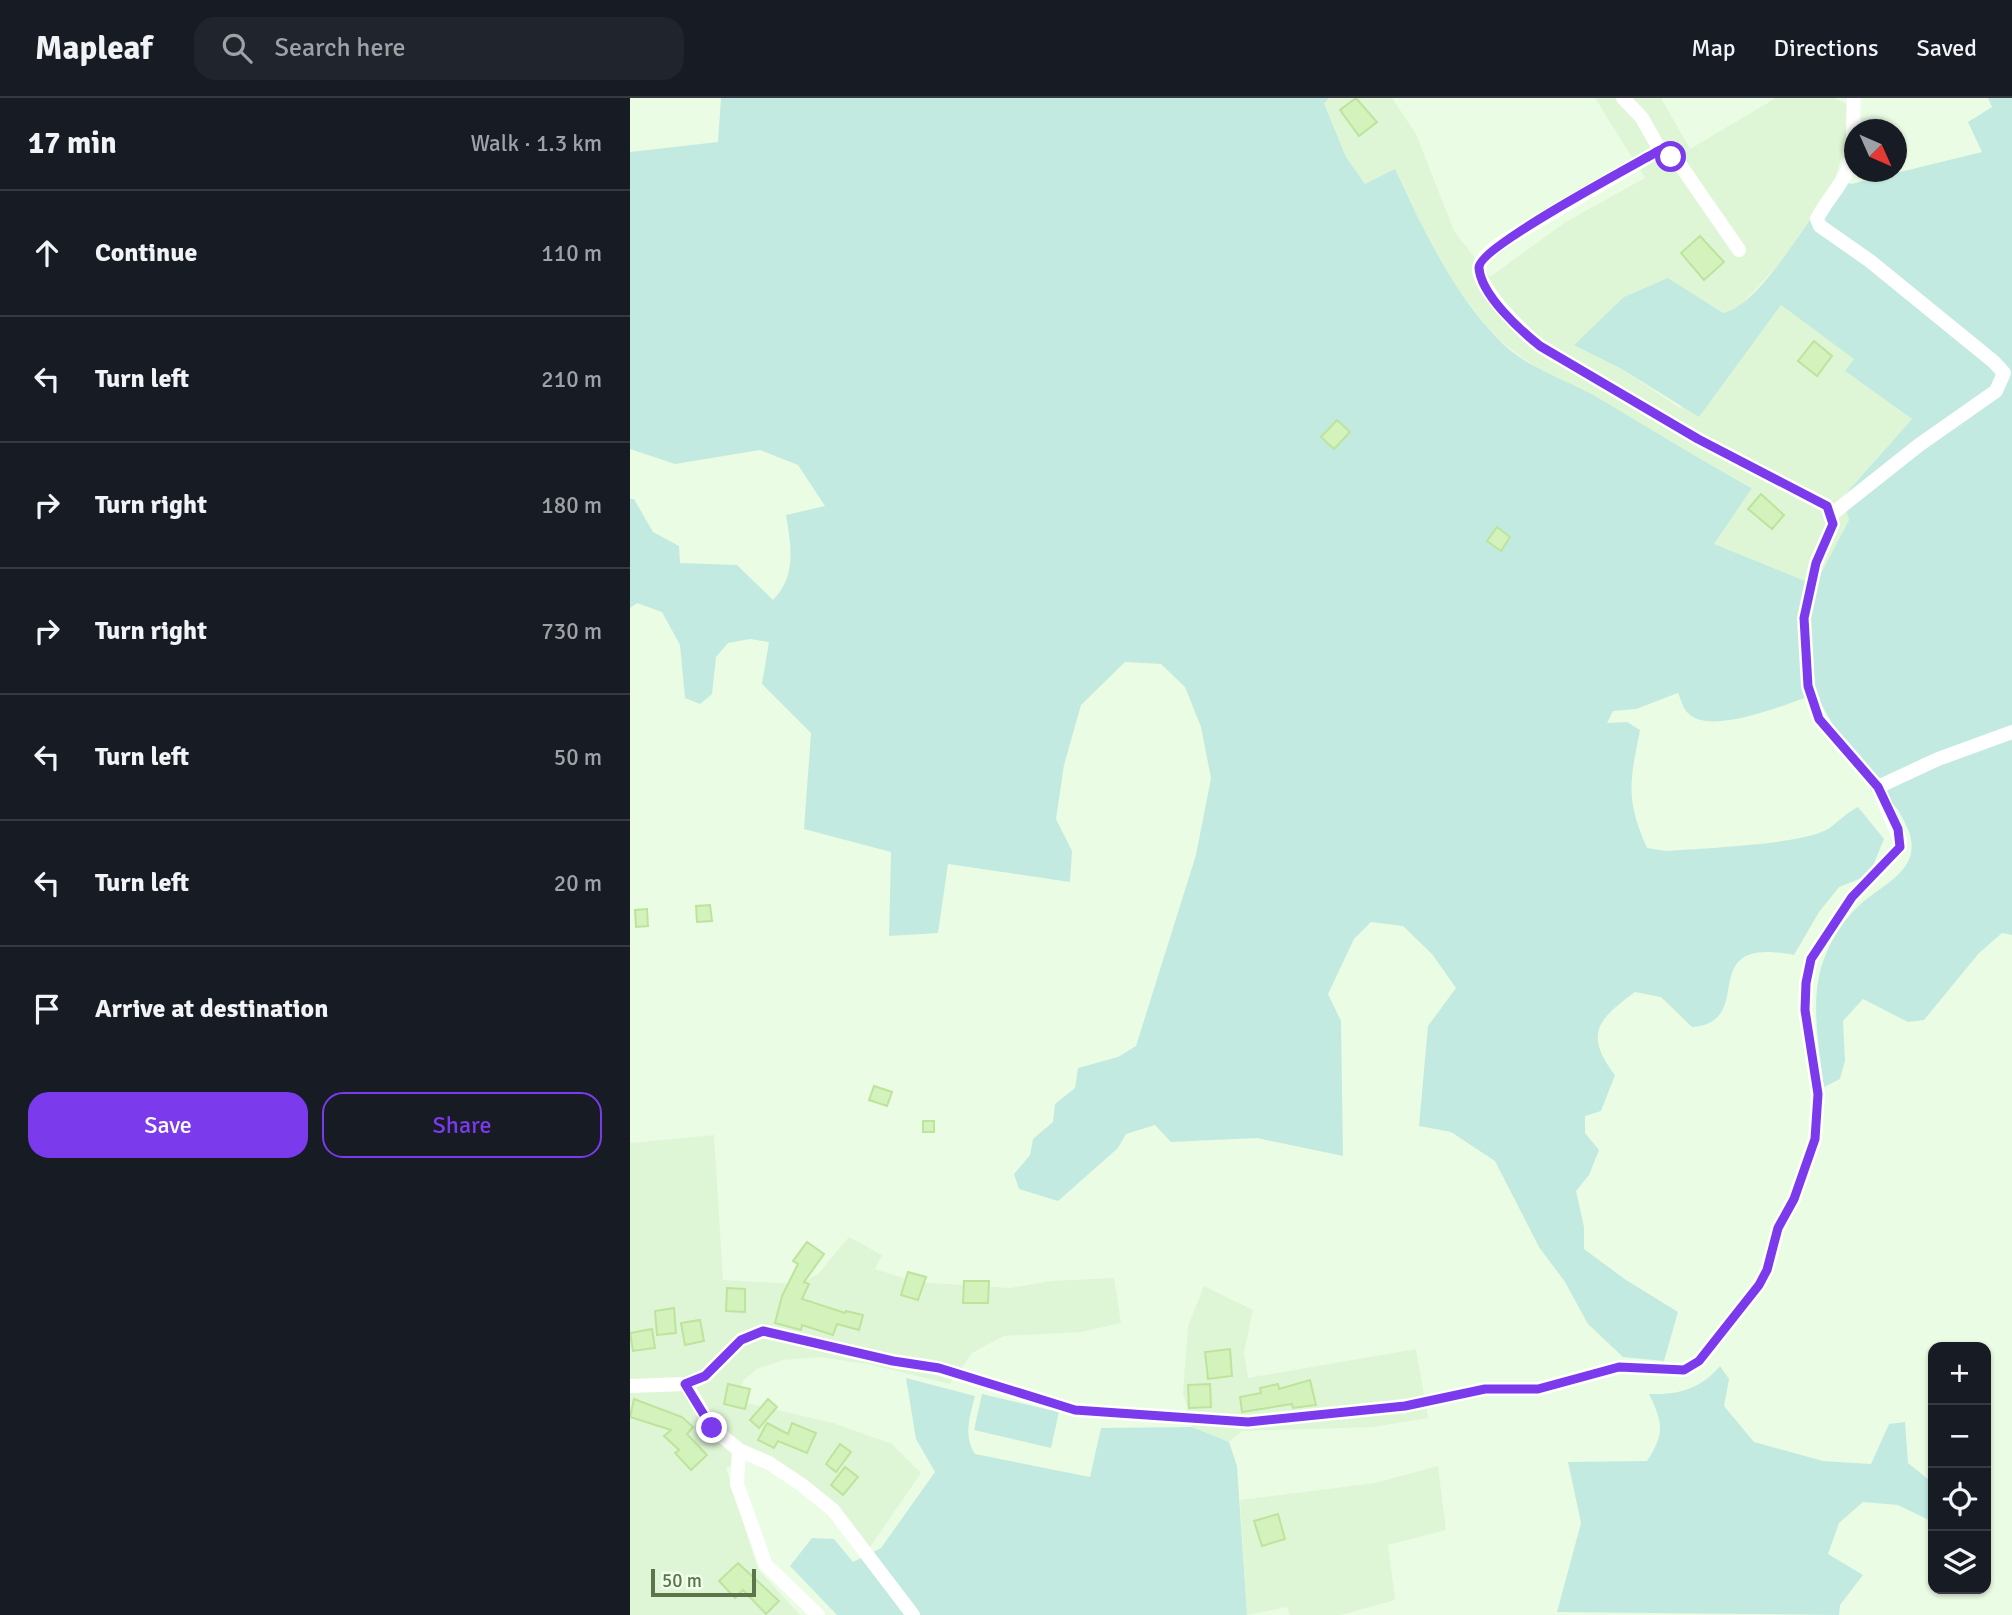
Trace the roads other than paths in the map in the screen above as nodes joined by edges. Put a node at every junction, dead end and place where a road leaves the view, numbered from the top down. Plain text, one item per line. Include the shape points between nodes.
1 (1623, 98) edge
2 (1854, 98) edge
3 (1660, 150) junction
4 (1739, 250) dead end
5 (1832, 514) junction
6 (2012, 732) edge
7 (1878, 787) junction
8 (685, 1384) junction
9 (630, 1386) edge
10 (739, 1450) junction
11 (818, 1615) edge
12 (913, 1615) edge

1 - 3 street via 1642,118
2 - 5 street via 1853,153 1839,187 1816,219 2004,373 1996,391
3 - 4 street via 1681,166
3 - 5 street via 1499,244 1480,262 1479,269 1492,297 1540,346 1698,439 1827,506
5 - 7 street via 1833,524 1816,563 1804,618 1808,686 1819,719
6 - 7 street
7 - 8 street via 1898,829 1900,847 1852,897 1811,959 1806,983 1805,1010 1818,1094 1811,1152 1759,1285 1699,1361 1684,1370 1619,1367 1538,1389 1485,1389 1405,1406 1248,1422 1075,1410 939,1368 763,1331 741,1340 705,1376
8 - 9 street
8 - 10 street via 712,1428
10 - 11 street via 737,1484 766,1565
10 - 12 street via 769,1463 833,1510

